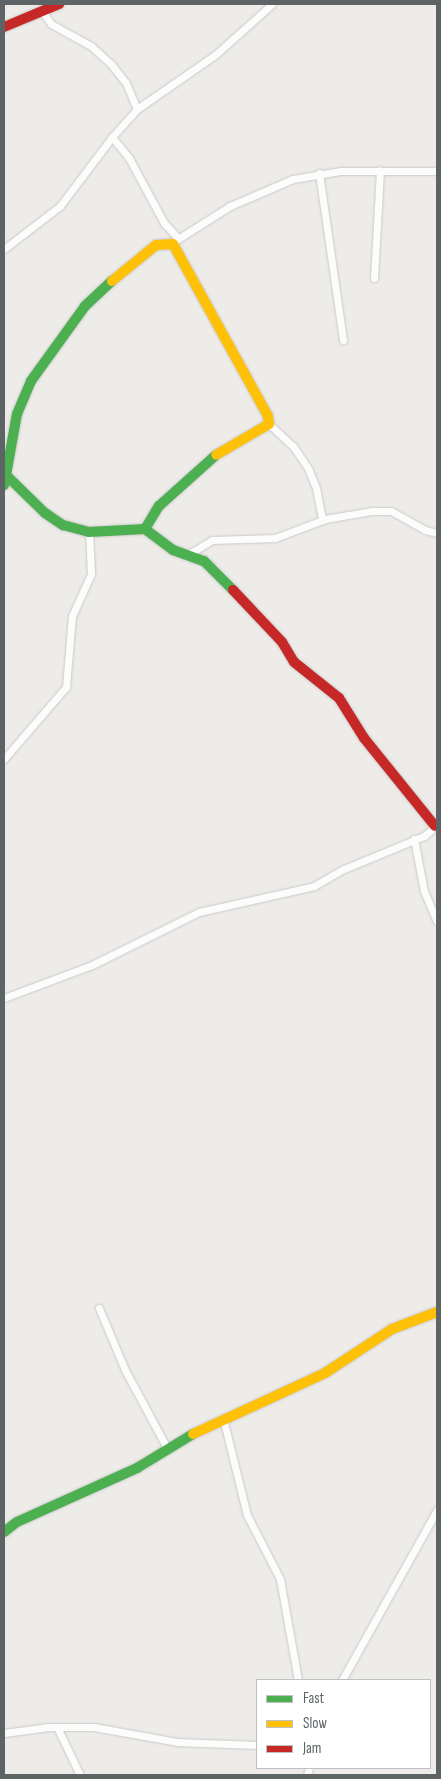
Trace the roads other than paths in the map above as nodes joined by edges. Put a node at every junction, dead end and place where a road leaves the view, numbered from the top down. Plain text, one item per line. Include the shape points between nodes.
1 (58, 4) edge
2 (272, 4) edge
3 (42, 11) junction
4 (4, 27) edge
5 (137, 109) junction
6 (112, 137) junction
7 (380, 170) junction
8 (437, 171) edge
9 (319, 173) junction
10 (174, 241) junction
11 (4, 249) edge
12 (374, 278) dead end
13 (343, 340) dead end
14 (269, 424) junction
15 (5, 480) edge
16 (322, 520) junction
17 (145, 529) junction
18 (89, 532) junction
19 (437, 533) edge
20 (189, 554) junction
21 (4, 759) edge
22 (436, 825) edge
23 (414, 839) junction
24 (437, 921) edge
25 (4, 998) edge
26 (99, 1308) dead end
27 (437, 1312) edge
28 (223, 1418) junction
29 (167, 1448) junction
30 (437, 1510) edge
31 (4, 1532) edge
32 (298, 1679) edge
33 (343, 1679) edge
34 (57, 1727) junction
35 (4, 1733) edge
36 (256, 1745) edge
37 (80, 1775) edge

1 - 3 street
2 - 5 street via 215,55
3 - 4 street
3 - 5 street via 51,24 91,46 111,64 126,83
5 - 6 street
6 - 10 street via 129,158
6 - 11 street via 60,206
7 - 8 street
7 - 9 street
7 - 12 street
9 - 10 street via 263,191 230,206
9 - 13 street
10 - 14 street via 238,358
10 - 15 street via 148,249 106,285 74,318 41,364 17,414
14 - 16 street via 293,446 308,468 316,488
14 - 17 street via 217,454 182,482 159,506
15 - 18 street via 51,518
16 - 19 street via 387,510
16 - 20 street via 275,538 212,540
17 - 18 street
17 - 20 street via 174,550
18 - 21 street via 91,574 72,616 66,687
20 - 22 street via 216,572 282,642 294,662 331,689 364,738
22 - 23 street
23 - 24 street via 424,891
23 - 25 street via 309,888 199,912 92,965
26 - 29 street via 125,1370
27 - 28 street via 392,1329 325,1373
28 - 29 street
28 - 32 street via 247,1515 280,1579
29 - 31 street via 137,1468 18,1522
30 - 33 street
34 - 35 street
34 - 36 street via 94,1727 192,1743
34 - 37 street

